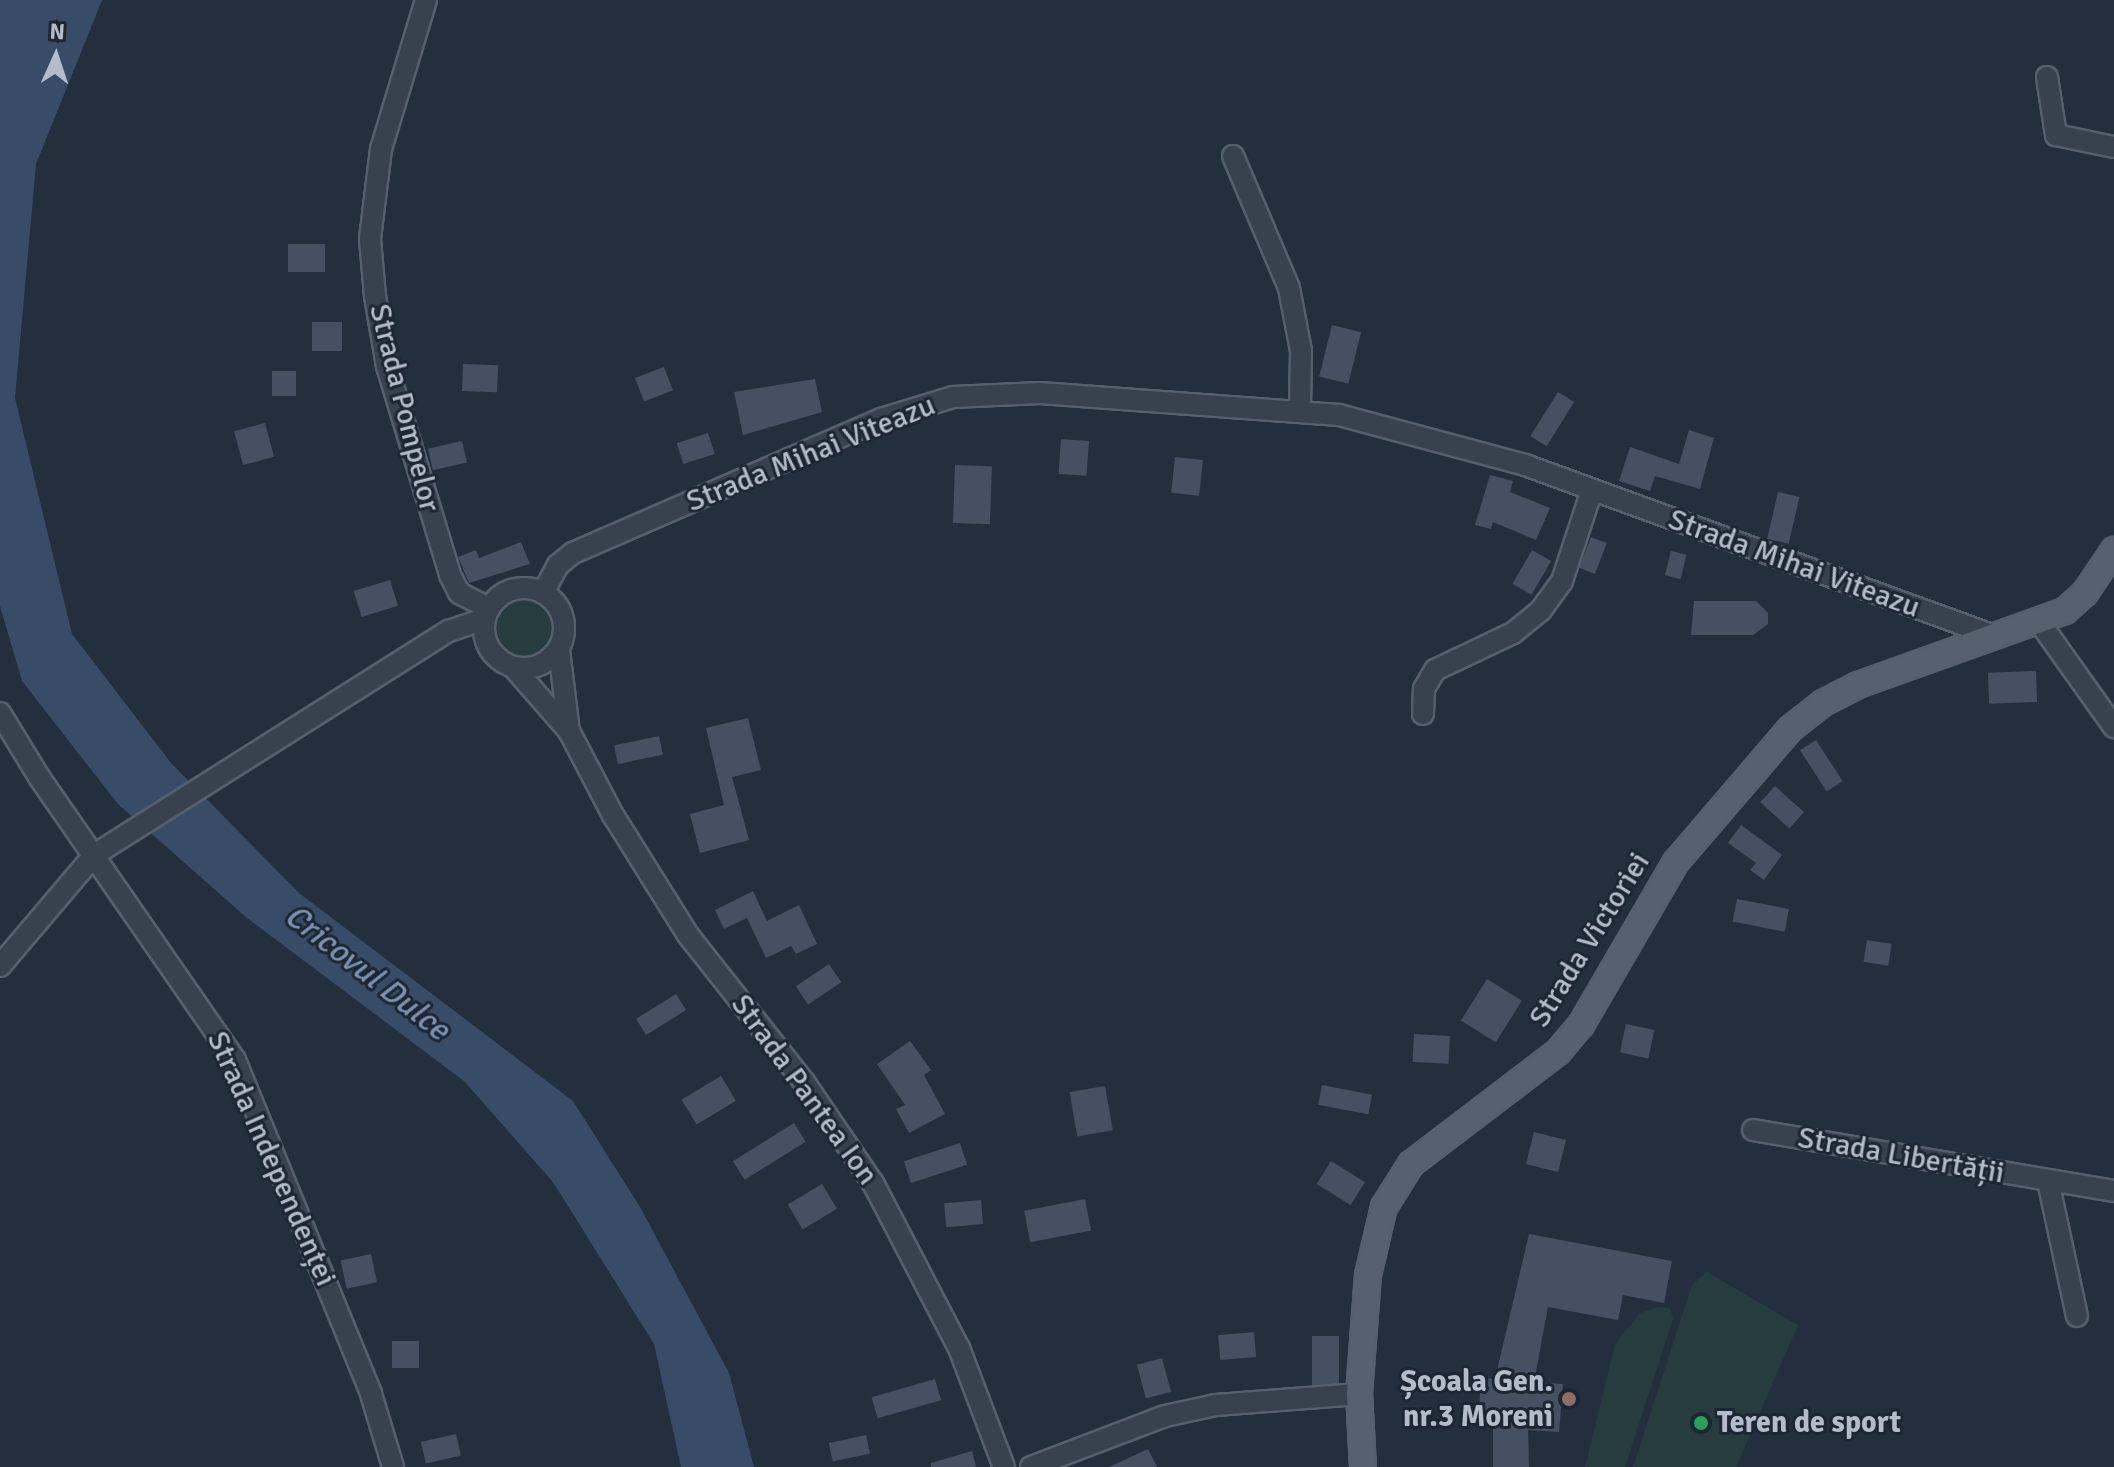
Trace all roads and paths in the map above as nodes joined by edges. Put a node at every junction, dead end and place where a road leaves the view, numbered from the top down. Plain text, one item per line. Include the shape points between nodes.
1 (426, 0) edge
2 (2047, 77) dead end
3 (2114, 147) edge
4 (1233, 156) dead end
5 (1300, 409) junction
6 (1592, 490) junction
7 (2114, 550) edge
8 (543, 593) junction
9 (487, 613) junction
10 (2040, 623) junction
11 (1997, 637) junction
12 (559, 650) junction
13 (514, 668) junction
14 (0, 713) edge
15 (1423, 714) dead end
16 (2114, 727) edge
17 (569, 731) junction
18 (94, 855) junction
19 (0, 966) edge
20 (1753, 1130) dead end
21 (2048, 1181) junction
22 (2114, 1191) edge
23 (2077, 1316) dead end
24 (1359, 1394) junction
25 (393, 1467) edge
26 (1004, 1467) edge
27 (1031, 1467) edge
28 (1363, 1467) edge

1 - 9 street, Strada Pompelor via 381,149 370,239 375,296 387,366 450,575 459,593
2 - 3 street via 2056,135
4 - 5 street via 1289,288 1301,351
5 - 6 street, Strada Mihai Viteazu via 1510,461
5 - 8 street, Strada Mihai Viteazu via 1040,393 925,403 573,553 558,565
6 - 11 street, Strada Mihai Viteazu
6 - 15 street via 1562,581 1541,610 1513,633 1435,670 1424,689
7 - 10 main road, Strada Victoriei via 2085,593
8 - 9 street via 519,588
8 - 12 street via 561,611 564,637
9 - 13 street via 493,655
9 - 18 street via 449,631
10 - 11 main road, Strada Victoriei
10 - 16 street
11 - 24 main road, Strada Victoriei via 1858,685 1790,729 1676,862 1581,1025 1558,1052 1411,1164 1392,1190 1375,1236
12 - 13 street via 539,666
12 - 17 street, Strada Pantea Ion
13 - 17 street, Strada Pantea Ion
14 - 18 street, Strada Independenței
17 - 26 street, Strada Pantea Ion via 680,924 804,1082 898,1223 959,1348
18 - 19 street
18 - 25 street, Strada Independenței via 235,1060 371,1394
20 - 21 street, Strada Libertății
21 - 22 street, Strada Libertății
21 - 23 street, Strada Libertății
24 - 27 street via 1216,1405 1111,1434
24 - 28 main road, Strada Victoriei

